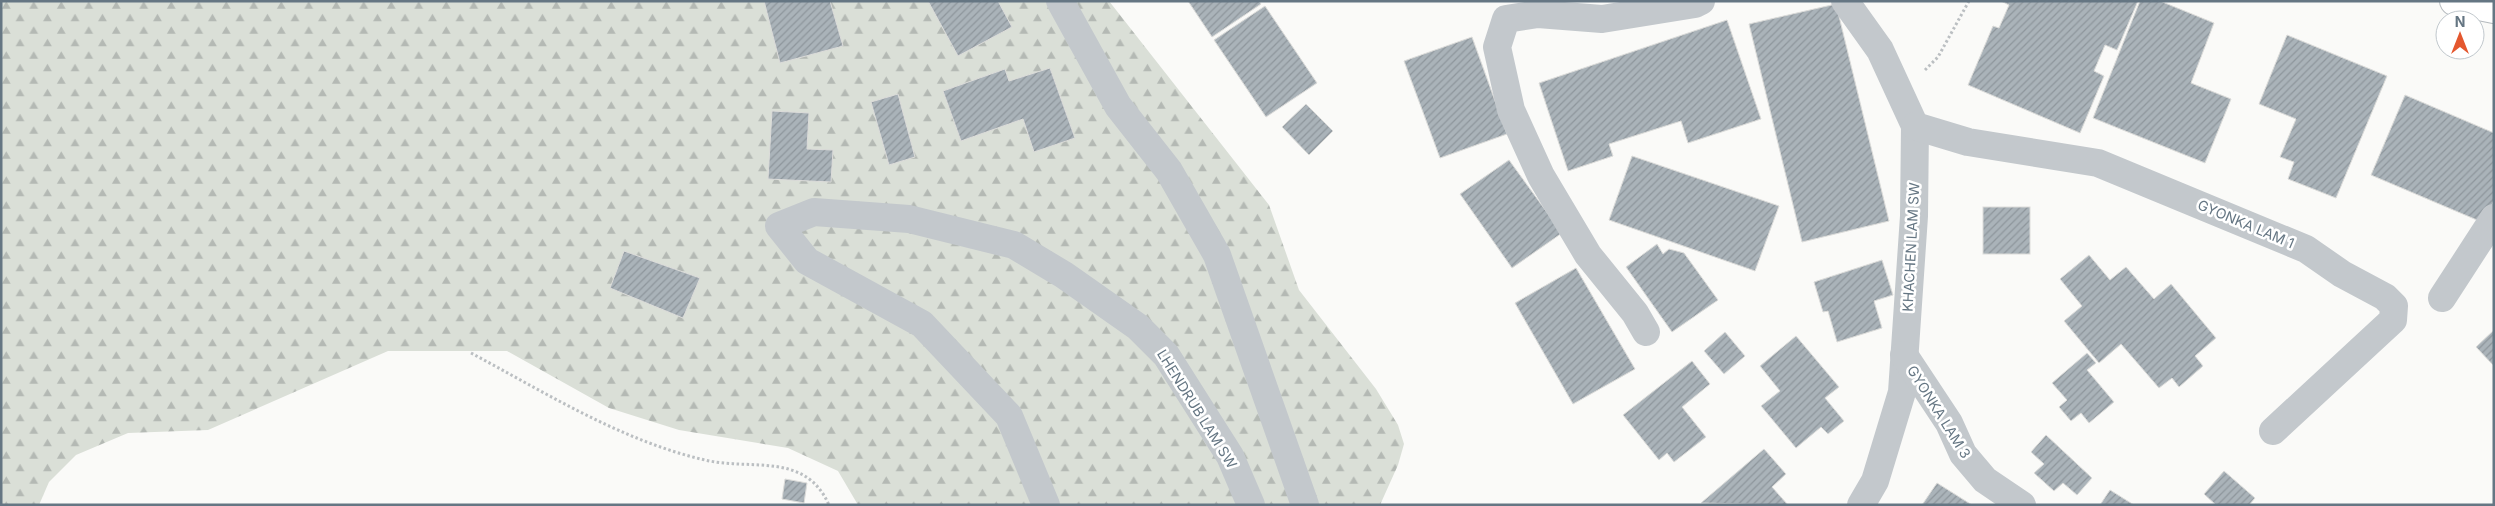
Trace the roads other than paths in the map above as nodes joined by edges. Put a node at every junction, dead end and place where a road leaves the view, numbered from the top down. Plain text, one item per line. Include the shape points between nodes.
1 (1060, 1) edge
2 (1701, 1) edge
3 (1845, 1) edge
4 (2454, 1) edge
5 (2494, 10) edge
6 (1909, 110) junction
7 (2197, 186) dead end
8 (2494, 218) edge
9 (2442, 298) dead end
10 (1646, 332) dead end
11 (1904, 356) junction
12 (2273, 432) dead end
13 (1046, 505) edge
14 (1251, 505) edge
15 (1305, 505) edge
16 (1861, 505) edge
17 (2022, 505) edge

1 - 15 street via 1118,106 1169,171 1217,255
2 - 10 street via 1602,19 1538,14 1506,19 1497,47 1511,110 1542,176 1588,255 1635,313
3 - 6 street, KHACHEN LAM SW via 1880,50
4 - 5 main road
6 - 7 street via 1967,128 2097,151 2157,175
6 - 11 street, KHACHEN LAM SW via 1914,216
6 - 12 street, GYONKA LAM 1 via 1968,142 2098,163 2306,249 2342,274 2385,297 2394,306 2393,320
8 - 9 street
11 - 16 street, KHACHEN LAM SW via 1902,392 1875,481
11 - 17 street, GYONKA LAM 3 via 1949,423 1963,454 1985,480
13 - 14 street, LHENDRUB LAM SW via 1009,416 922,324 807,261 779,226 814,212 909,219 1014,246 1056,270 1138,327 1166,356 1230,456

